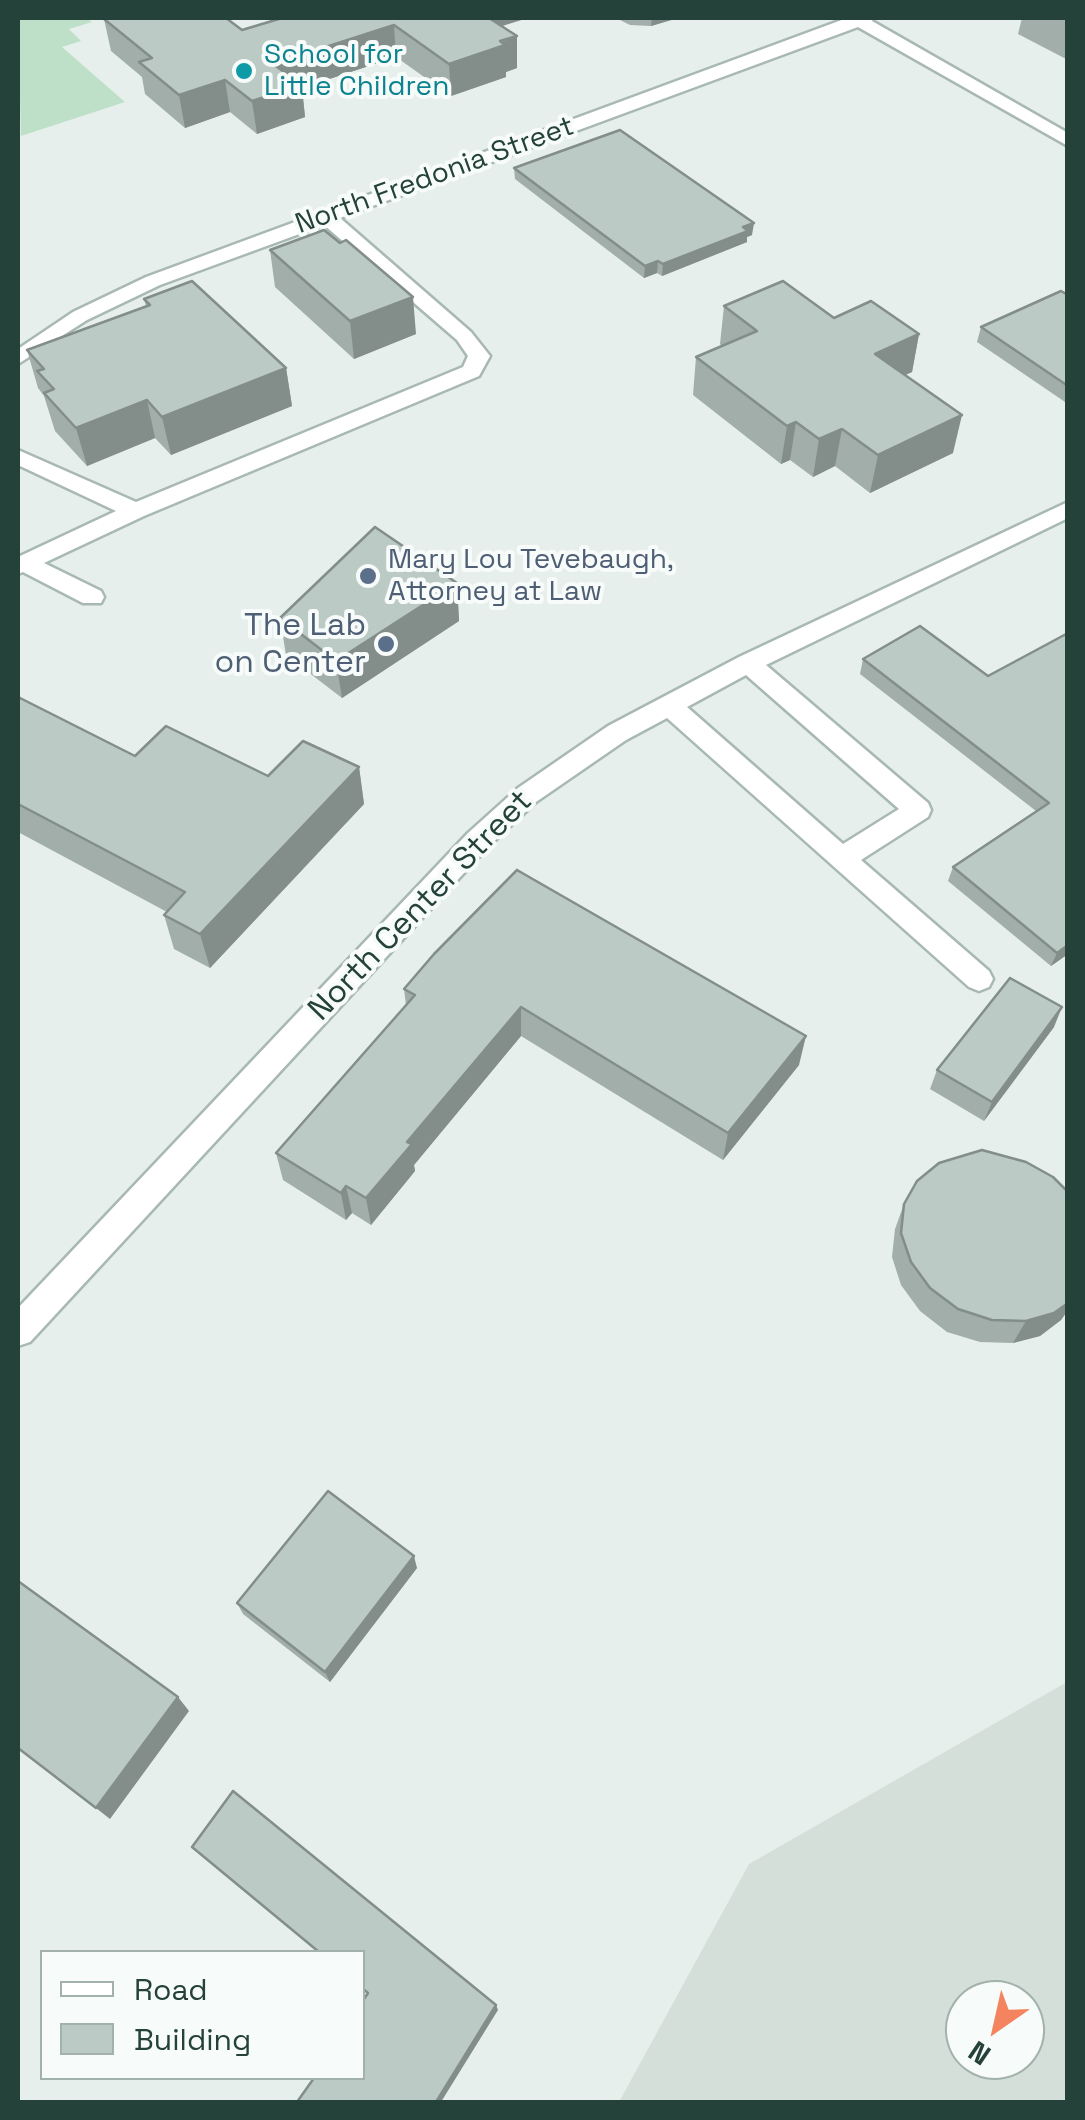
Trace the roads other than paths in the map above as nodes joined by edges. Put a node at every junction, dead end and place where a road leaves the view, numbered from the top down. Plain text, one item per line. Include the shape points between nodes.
1 (860, 18) edge
2 (1068, 141) edge
3 (326, 217) junction
4 (18, 357) edge
5 (18, 457) edge
6 (1068, 509) edge
7 (136, 511) junction
8 (21, 565) edge
9 (92, 597) dead end
10 (748, 663) junction
11 (669, 705) junction
12 (841, 859) junction
13 (979, 979) dead end
14 (18, 1331) edge

1 - 2 street
1 - 3 street, North Fredonia Street
3 - 4 street, North Fredonia Street via 116,296
3 - 7 street via 464,336 479,356 471,371
5 - 7 street
6 - 10 street, North Center Street
7 - 8 street
8 - 9 street
10 - 11 street, North Center Street
10 - 12 street via 918,810
11 - 12 street
11 - 14 street, North Center Street via 581,756 478,840
12 - 13 street

